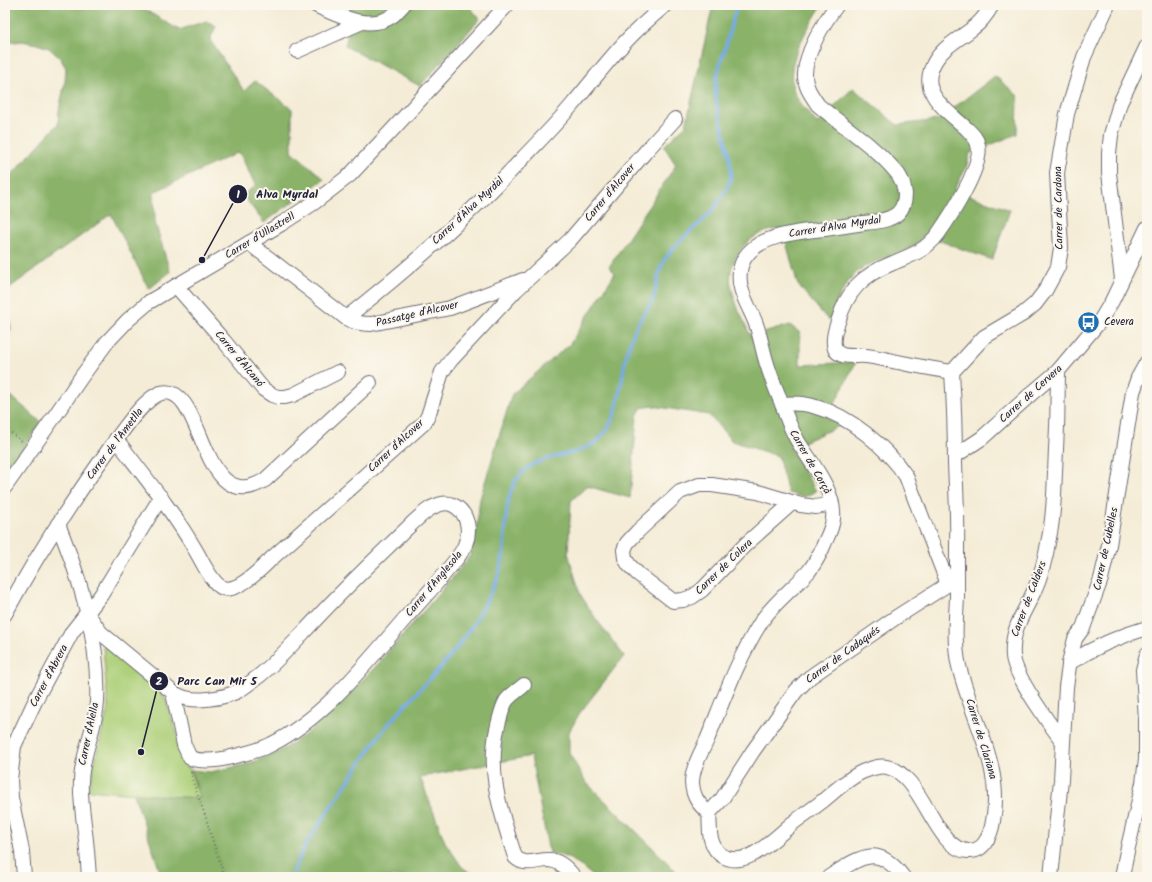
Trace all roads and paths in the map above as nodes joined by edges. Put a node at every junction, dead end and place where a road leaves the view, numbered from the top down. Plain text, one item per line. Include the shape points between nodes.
1 (315, 5) edge
2 (403, 5) edge
3 (507, 5) edge
4 (665, 5) edge
5 (836, 5) edge
6 (992, 5) edge
7 (1108, 5) edge
8 (362, 22) junction
9 (1147, 46) edge
10 (297, 51) dead end
11 (675, 119) dead end
12 (1147, 228) edge
13 (249, 243) junction
14 (532, 276) junction
15 (1122, 281) junction
16 (176, 286) junction
17 (346, 318) junction
18 (1147, 362) edge
19 (338, 372) dead end
20 (952, 372) junction
21 (1058, 372) junction
22 (370, 383) dead end
23 (782, 404) junction
24 (5, 428) edge
25 (116, 439) junction
26 (33, 448) junction
27 (955, 456) junction
28 (5, 487) edge
29 (161, 497) junction
30 (792, 503) junction
31 (832, 504) junction
32 (58, 524) junction
33 (952, 582) junction
34 (87, 613) junction
35 (5, 614) edge
36 (1147, 628) edge
37 (1147, 654) edge
38 (1069, 663) junction
39 (524, 684) dead end
40 (173, 692) junction
41 (1146, 694) edge
42 (1063, 742) junction
43 (190, 758) junction
44 (709, 813) junction
45 (24, 877) edge
46 (89, 877) edge
47 (225, 877) edge
48 (574, 877) edge
49 (829, 877) edge
50 (903, 877) edge
51 (1051, 877) edge
52 (1122, 877) edge

1 - 8 street
2 - 8 street via 392,16 370,23
3 - 13 street, Carrer d'Ullastrell via 350,175 315,202
4 - 17 street, Carrer d'Alva Myrdal via 631,36 572,105 462,219
5 - 23 street, Carrer d'Alva Myrdal via 814,43 806,68 807,86 818,105 898,175 905,196 898,214 879,222 777,236 759,245 746,257 739,278 740,285
6 - 20 street via 981,21 941,52 929,78 930,90 935,98 974,136 978,144 979,154 972,175 938,234 922,251 878,270 857,285 840,315 835,331 835,350 841,355 875,357
7 - 20 street, Carrer de Cardona via 1084,57 1067,114 1057,173 1061,248 1058,267 1046,291 1035,304 984,337
8 - 10 street
9 - 15 street via 1120,103 1108,153
11 - 14 street, Carrer d'Alcover via 570,240
12 - 15 street, Carrer de Cervera
13 - 16 street, Carrer d'Ullastrell
13 - 17 street
14 - 17 street, Passatge d'Alcover via 450,308 371,324 354,323
14 - 29 street, Carrer d'Alcover via 451,360 440,377 424,423 238,586 224,588 218,585
15 - 21 street, Carrer de Cervera via 1100,321
16 - 19 street, Carrer d'Alcanó via 263,389 272,395 294,395
16 - 26 street, Carrer d'Ullastrell via 138,311 107,342
18 - 38 street, Carrer de Cubelles via 1133,392 1102,579 1083,628 1075,639
20 - 27 street, Carrer de Clariana
21 - 27 street, Carrer de Cervera via 982,438
21 - 42 street, Carrer de Calders via 1058,428 1050,537 1039,578 1015,632 1013,658 1024,683
22 - 25 street, Carrer de l'Ametlla via 265,480 256,485 234,486 222,478 189,411 182,400 173,393 162,393 150,399
23 - 31 street, Carrer de Corçà via 789,426 824,483
23 - 33 street via 816,406 842,418 866,434 897,464 906,476
24 - 26 path
25 - 29 street, Carrer d'Alcover
25 - 32 street, Carrer de l'Ametlla
26 - 28 street, Carrer d'Ullastrell
27 - 33 street, Carrer de Clariana via 958,527
29 - 34 street, Carrer d'Abrera via 101,595
30 - 30 street, Carrer de Colera via 746,544 702,590 683,600 673,601 638,574 625,558 624,550 627,543 638,531 680,492 691,487 726,487 758,492
30 - 31 street, Carrer de Colera via 816,507
31 - 44 street, Carrer de Corçà via 831,529 820,554 809,570 762,620 742,657 697,760 692,782 693,792 701,807
32 - 34 street, Carrer d'Alella
32 - 35 street, Carrer de l'Ametlla
33 - 44 street, Carrer de Cadaqués via 849,649 796,690 722,799
33 - 44 street, Carrer de Clariana via 958,660 995,786 996,799 991,831 981,848 965,851 951,843 908,780 888,767 878,767 860,774 750,856 728,859 719,854 710,839
34 - 40 street, Carrer d'Anglesola via 101,633
34 - 45 street, Carrer d'Abrera via 72,632 14,746 10,780 11,798 22,851
34 - 46 street, Carrer d'Alella via 96,664 97,701 81,780
36 - 38 street via 1089,651
37 - 41 street via 1143,670
38 - 42 street, Carrer de Cubelles
39 - 48 street via 506,701 498,727 493,758 497,797 515,857 526,862 550,860 559,863
40 - 43 street via 184,745
40 - 43 street, Carrer d'Anglesola via 180,697 201,699 237,691 285,653 358,576 425,512 439,504 448,503 464,514 468,525 465,547 358,673 323,708 288,734 261,749 228,758
41 - 52 street via 1146,759 1143,783
42 - 51 street, Carrer de Cubelles
43 - 47 path via 193,782
49 - 50 street via 863,857 872,856 880,856 887,860

